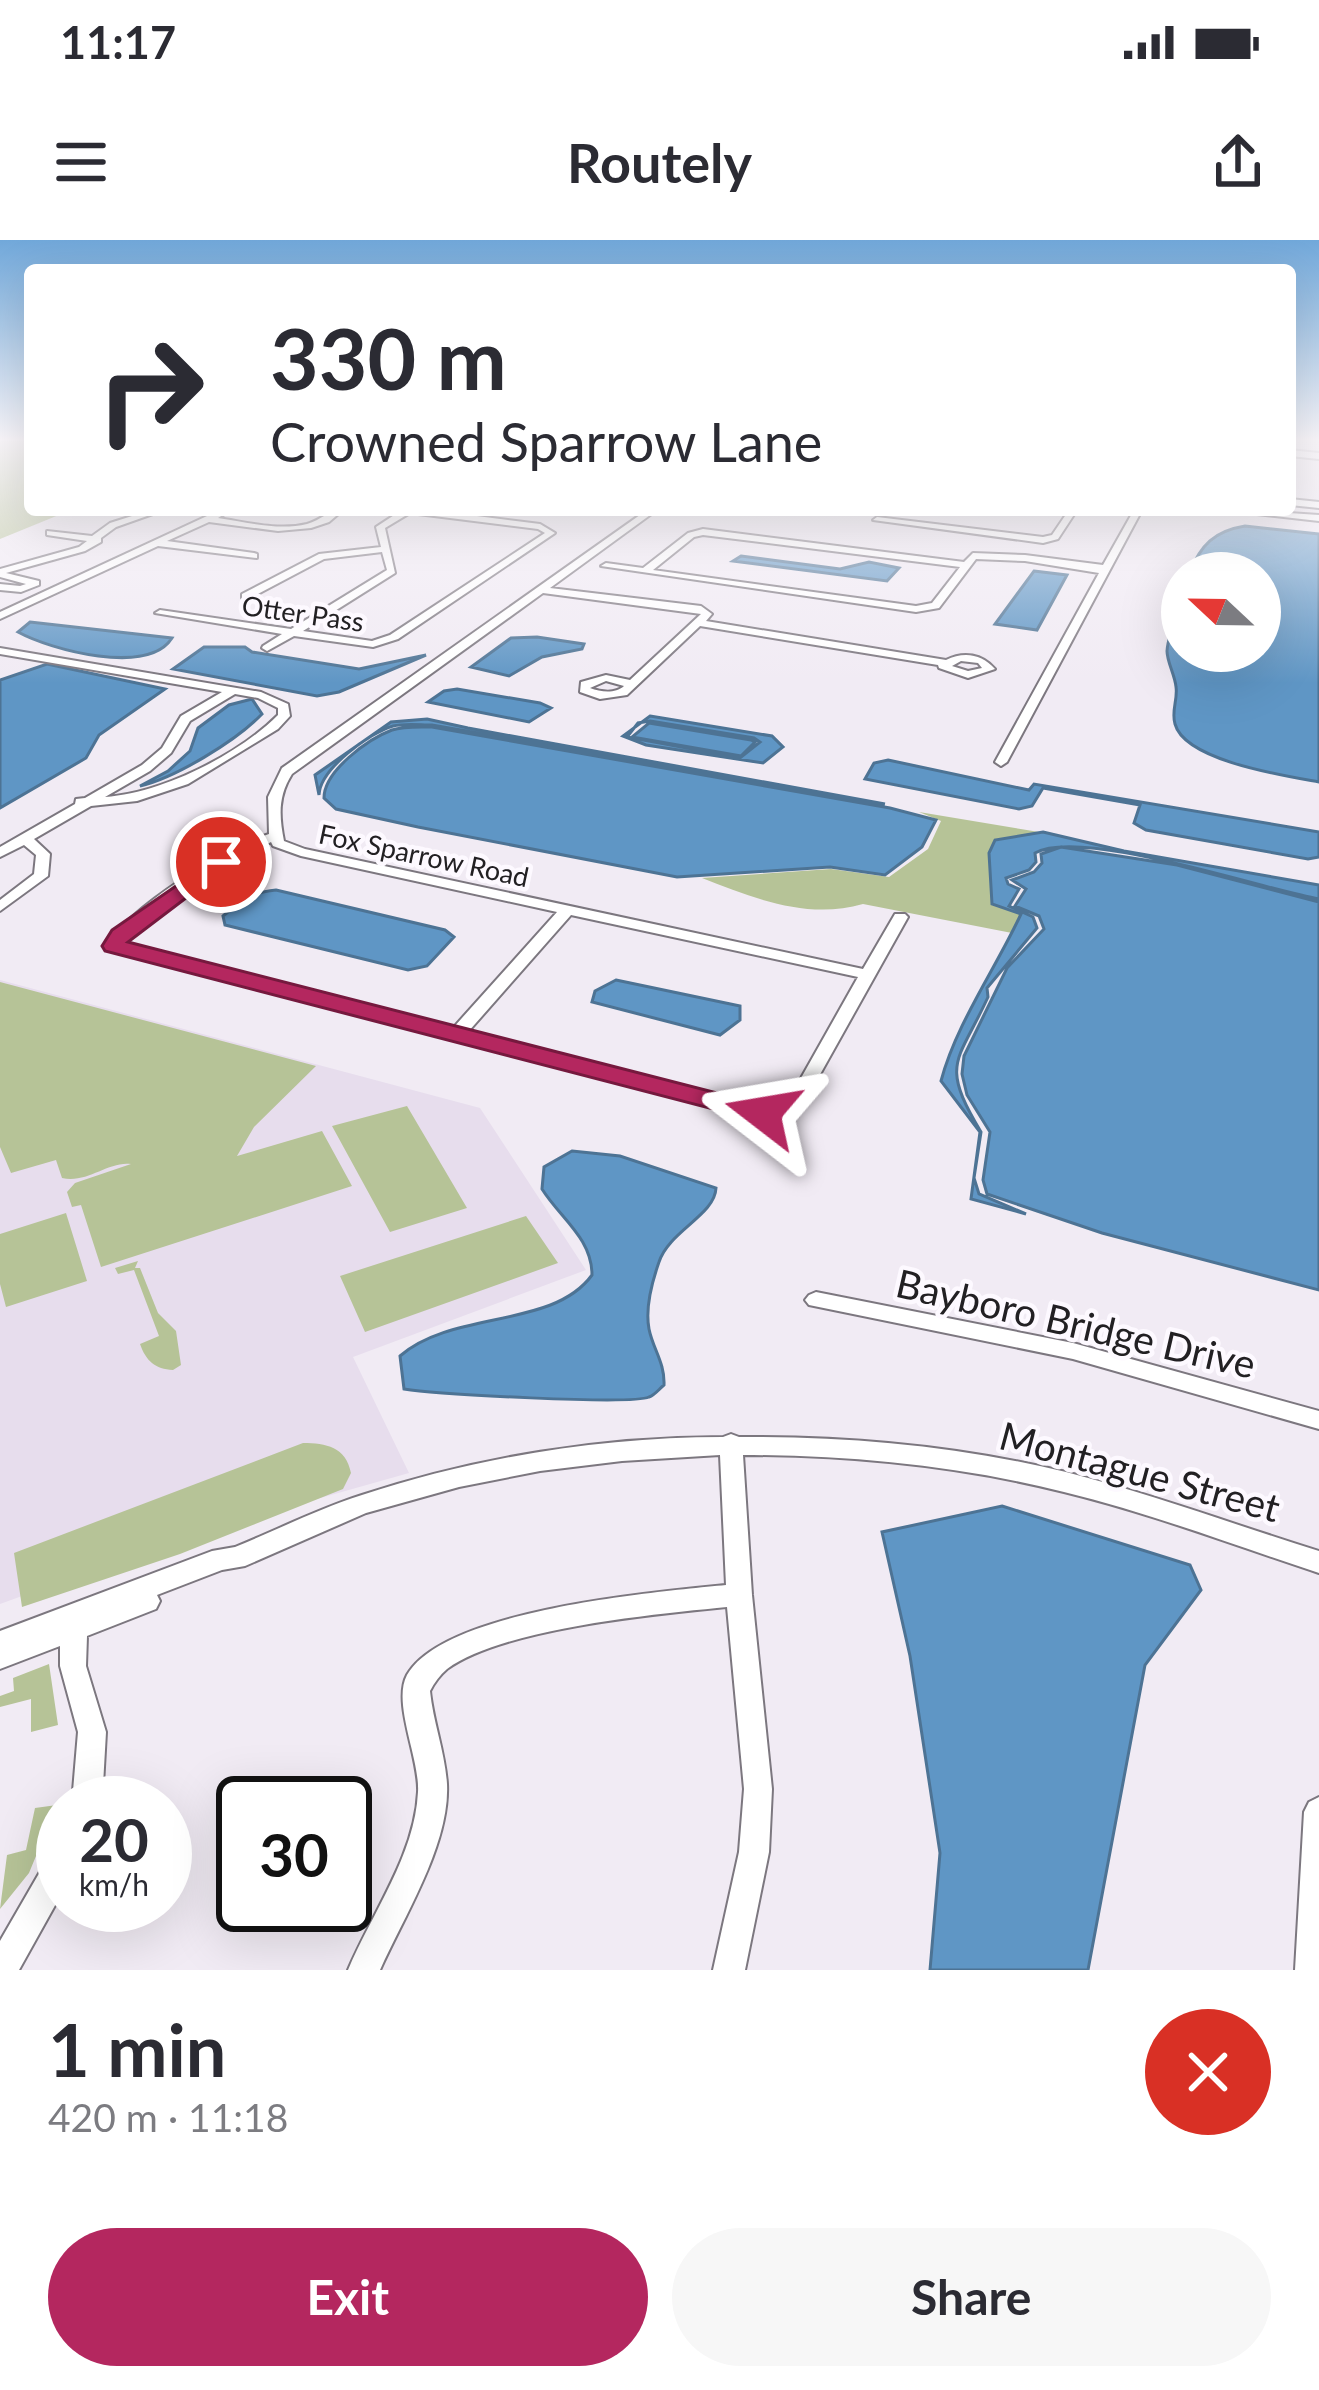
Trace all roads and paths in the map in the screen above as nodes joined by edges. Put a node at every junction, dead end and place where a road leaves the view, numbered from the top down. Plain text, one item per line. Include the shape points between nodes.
1 (120, 522) edge
2 (141, 522) edge
3 (203, 522) edge
4 (229, 522) edge
5 (319, 522) edge
6 (389, 522) edge
7 (501, 522) edge
8 (637, 522) edge
9 (892, 522) edge
10 (913, 522) edge
11 (1065, 522) edge
12 (1132, 522) edge
13 (911, 524) junction
14 (176, 527) dead end
15 (50, 533) dead end
16 (98, 540) junction
17 (158, 542) junction
18 (82, 549) junction
19 (386, 549) junction
20 (113, 554) dead end
21 (254, 556) dead end
22 (966, 565) junction
23 (606, 566) dead end
24 (1106, 569) junction
25 (645, 572) junction
26 (0, 574) edge
27 (0, 587) edge
28 (543, 590) junction
29 (246, 596) dead end
30 (160, 613) dead end
31 (0, 616) edge
32 (700, 623) junction
33 (290, 634) junction
34 (267, 648) dead end
35 (0, 651) edge
36 (944, 663) dead end
37 (632, 684) dead end
38 (232, 691) junction
39 (1001, 762) dead end
40 (82, 802) junction
41 (275, 836) junction
42 (24, 838) junction
43 (0, 853) edge
44 (0, 907) edge
45 (567, 910) junction
46 (900, 917) dead end
47 (866, 974) junction
48 (456, 1035) junction
49 (816, 1300) dead end
50 (1319, 1420) edge
51 (730, 1443) junction
52 (236, 1558) junction
53 (1319, 1562) edge
54 (739, 1595) junction
55 (74, 1630) junction
56 (0, 1643) edge
57 (0, 1657) edge
58 (89, 1776) edge
59 (1319, 1812) edge
60 (36, 1907) edge
61 (4, 1961) edge
62 (364, 1970) edge
63 (729, 1970) edge
64 (1311, 1970) edge

1 - 16 street
2 - 14 street
3 - 17 street
4 - 5 street via 290,530
6 - 19 street via 380,527
7 - 33 street, Otter Pass via 551,533 387,641
8 - 28 street, Fox Sparrow Road
9 - 13 street
10 - 13 street
11 - 13 street via 1047,539
12 - 24 street
15 - 16 street
16 - 18 street
17 - 21 street
17 - 31 street
18 - 20 street
18 - 26 street
19 - 29 street via 322,556
19 - 33 street via 393,566 385,578
22 - 24 street via 980,555
22 - 25 street via 703,532
22 - 25 street via 929,608
23 - 25 street
24 - 39 street
26 - 27 street via 36,583
28 - 32 street via 701,609 707,614
28 - 41 street, Fox Sparrow Road via 287,770 275,785
30 - 33 street, Otter Pass
32 - 36 street
32 - 37 street
33 - 34 street
35 - 38 street
38 - 40 street via 185,719 146,768
38 - 40 street via 279,700 284,716 171,790
40 - 42 street
41 - 45 street, Fox Sparrow Road via 301,852
41 - 48 street via 221,862 114,946
42 - 43 street
42 - 44 street via 43,854 41,876
45 - 47 street, Fox Sparrow Road
45 - 48 street
46 - 47 street
47 - 48 street via 794,1108 777,1114
49 - 50 street, Bayboro Bridge Drive via 1073,1351
51 - 52 street, Montague Street via 564,1458 461,1479 377,1499
51 - 53 street, Montague Street via 876,1450 1033,1475
51 - 54 street
52 - 55 street, Montague Street
52 - 56 street, Montague Street
54 - 62 street via 546,1623 469,1642 434,1660 417,1684 434,1794
54 - 63 street via 758,1790
55 - 57 street, Montague Street
55 - 58 street via 73,1666 92,1732
59 - 64 street
60 - 61 street

